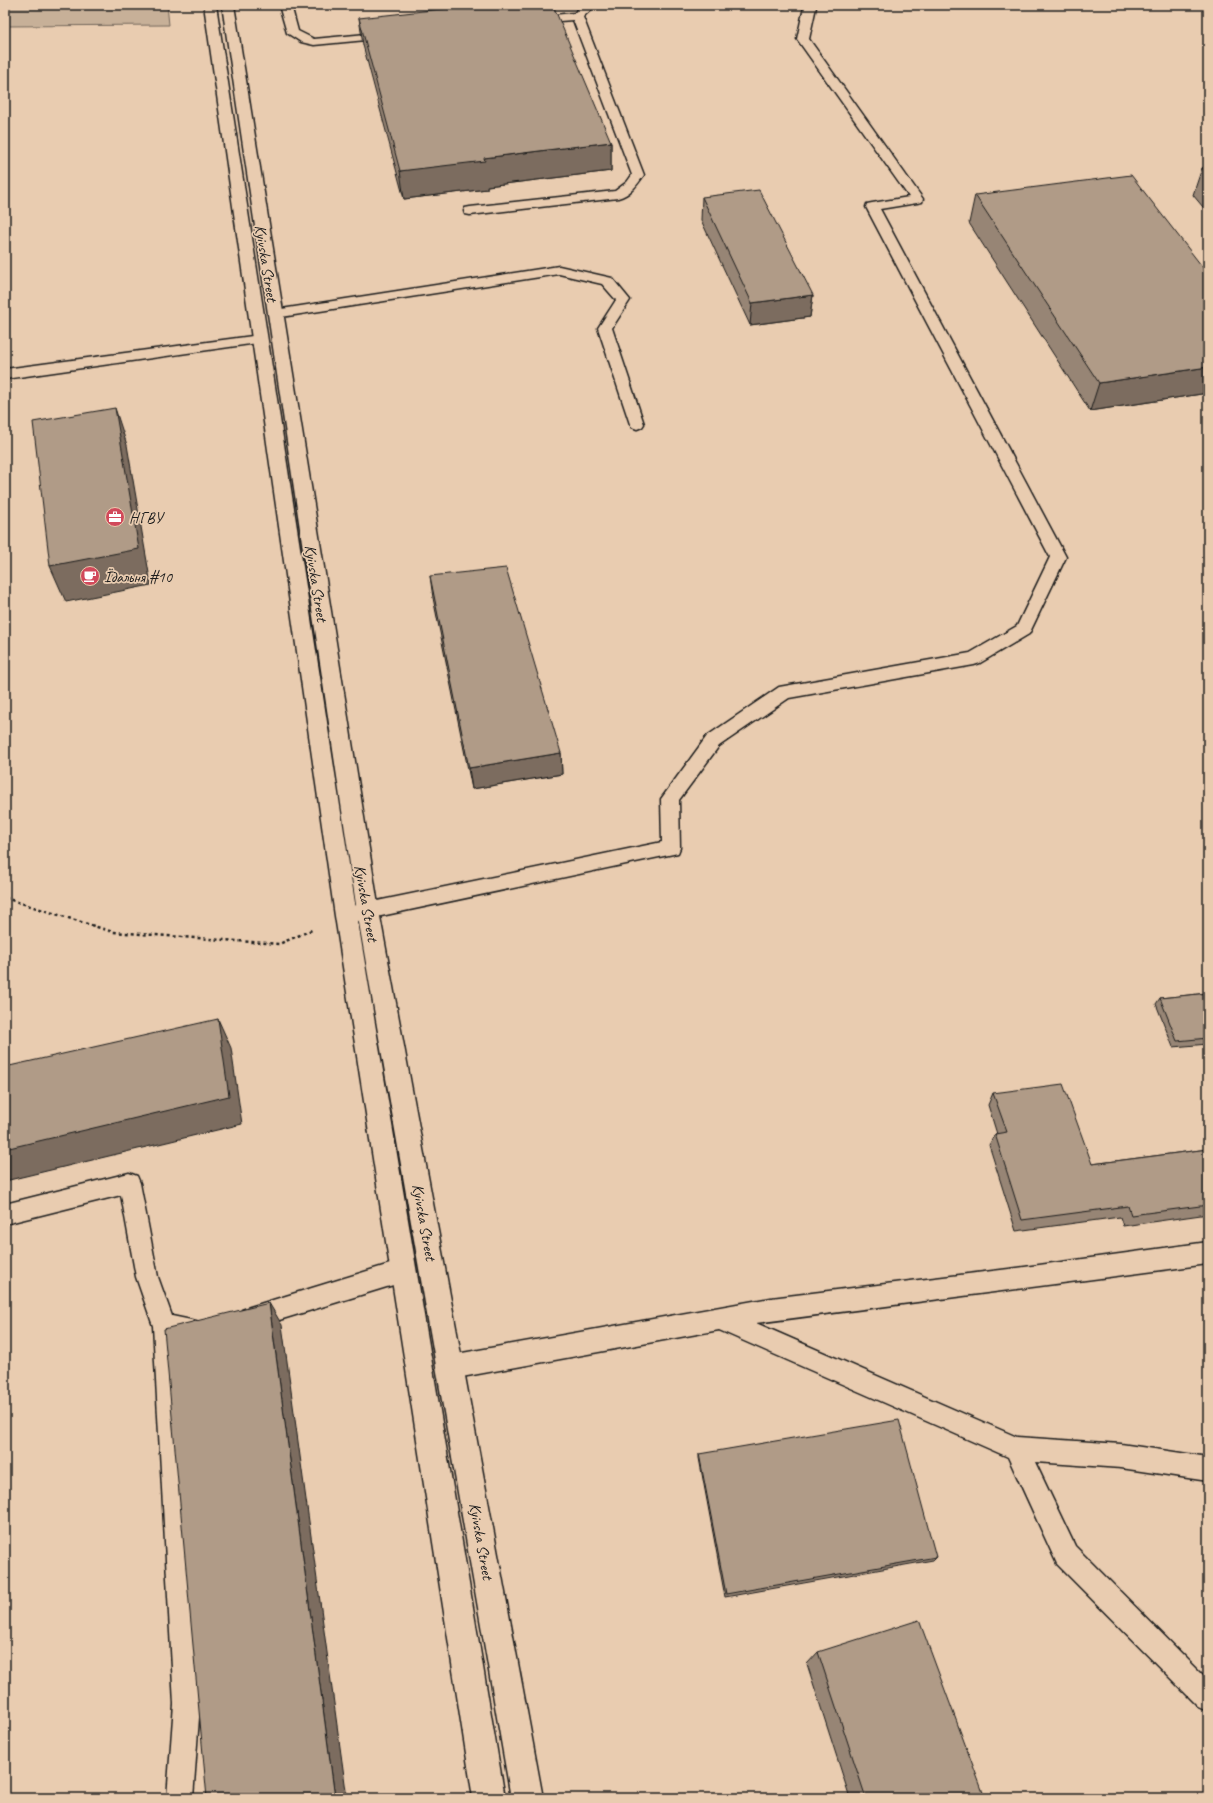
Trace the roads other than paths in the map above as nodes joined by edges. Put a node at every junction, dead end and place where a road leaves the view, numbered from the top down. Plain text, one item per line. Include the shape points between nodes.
1 (210, 5) edge
2 (228, 5) edge
3 (285, 5) edge
4 (590, 5) edge
5 (809, 5) edge
6 (578, 16) junction
7 (523, 21) edge
8 (398, 34) edge
9 (470, 211) dead end
10 (275, 314) junction
11 (260, 339) junction
12 (5, 374) edge
13 (637, 424) dead end
14 (368, 911) junction
15 (346, 916) junction
16 (5, 1214) edge
17 (1208, 1253) edge
18 (404, 1271) junction
19 (719, 1318) junction
20 (164, 1326) junction
21 (451, 1367) junction
22 (1016, 1449) junction
23 (1208, 1469) edge
24 (1208, 1698) edge
25 (180, 1798) edge
26 (489, 1798) edge
27 (527, 1798) edge

1 - 11 main road, Kyivska Street
2 - 10 main road, Kyivska Street
3 - 8 lane via 293,33 305,40 314,42
4 - 6 lane
5 - 14 lane via 803,39 918,199 872,207 1058,557 1023,630 974,659 785,692 713,741 674,793 670,799 671,848
6 - 7 lane
6 - 9 lane via 638,175 631,185 618,194
10 - 13 lane via 559,270 607,281 623,300 605,328
10 - 14 main road, Kyivska Street
11 - 12 lane
11 - 15 main road, Kyivska Street
14 - 15 lane
14 - 21 main road, Kyivska Street
15 - 18 main road, Kyivska Street
16 - 20 lane via 129,1183 147,1277
17 - 19 lane via 771,1309
18 - 20 lane via 202,1333
18 - 26 main road, Kyivska Street
19 - 21 lane
19 - 22 lane
20 - 25 lane via 187,1704
21 - 27 main road, Kyivska Street
22 - 23 lane via 1121,1456
22 - 24 lane via 1066,1555

